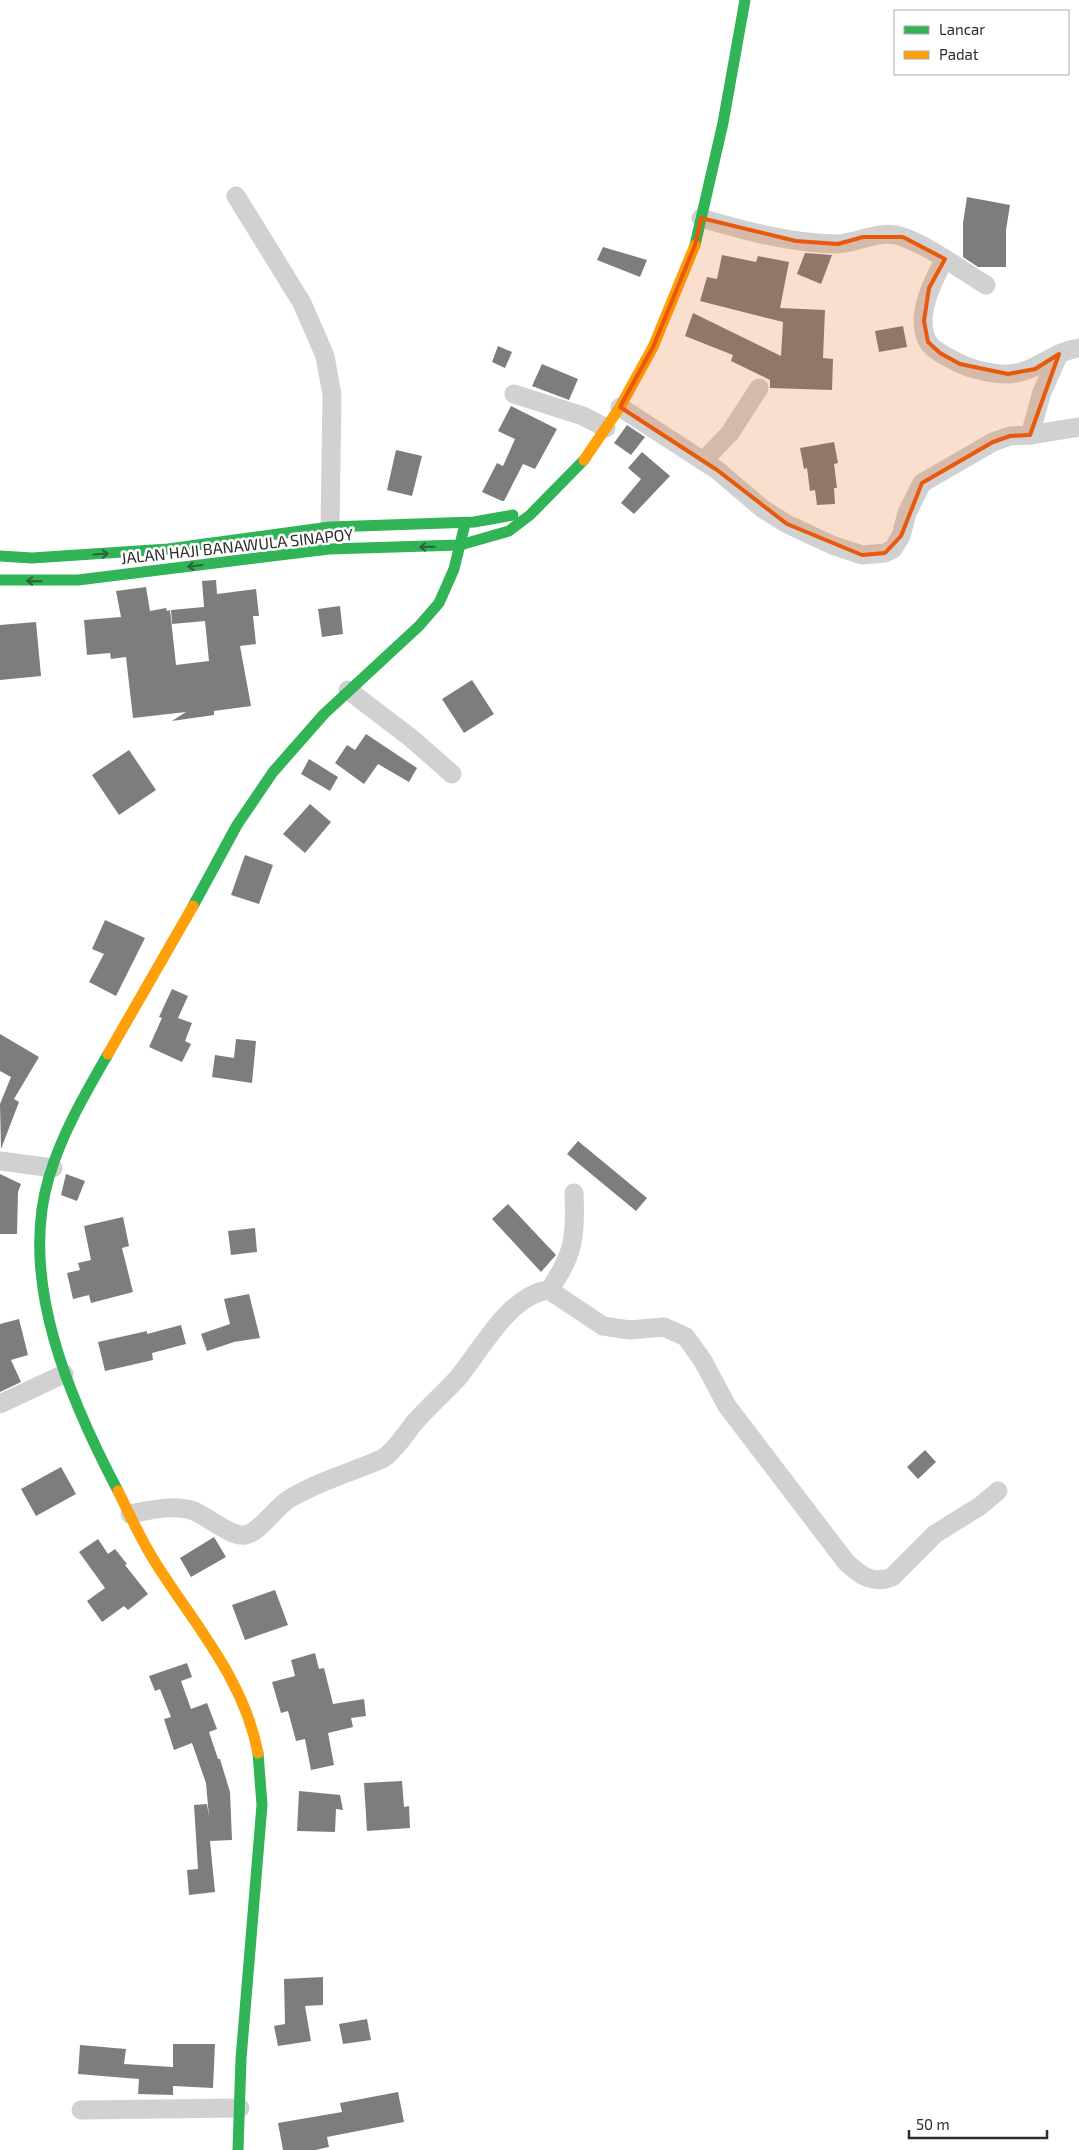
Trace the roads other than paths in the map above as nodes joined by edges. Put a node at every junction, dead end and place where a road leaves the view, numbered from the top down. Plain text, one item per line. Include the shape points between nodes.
1 (744, 0) edge
2 (236, 196) dead end
3 (701, 218) junction
4 (945, 259) junction
5 (986, 285) dead end
6 (1079, 348) edge
7 (1059, 354) junction
8 (759, 388) dead end
9 (514, 394) dead end
10 (620, 407) junction
11 (1079, 427) edge
12 (606, 428) junction
13 (1030, 435) junction
14 (703, 461) junction
15 (530, 515) junction
16 (469, 522) junction
17 (330, 527) junction
18 (460, 545) junction
19 (0, 556) edge
20 (0, 580) edge
21 (348, 690) junction
22 (452, 774) dead end
23 (0, 1161) edge
24 (53, 1168) junction
25 (574, 1193) dead end
26 (549, 1290) junction
27 (64, 1374) junction
28 (0, 1404) edge
29 (998, 1491) dead end
30 (130, 1514) junction
31 (240, 2108) junction
32 (81, 2110) dead end
33 (238, 2150) edge

1 - 3 main road, JALAN HAJI BANAWULA SINAPOY via 723,123
2 - 17 street via 302,303 325,356 332,395
3 - 4 street via 796,241 838,244 862,237 903,237
3 - 10 main road, JALAN HAJI BANAWULA SINAPOY via 689,262 657,339
4 - 5 street
4 - 7 street via 929,288 924,321 928,342 940,353 960,364 1008,374 1035,368
6 - 7 street
7 - 13 street via 1042,392
8 - 14 street via 730,433
9 - 12 street via 583,416
10 - 12 main road, JALAN HAJI BANAWULA SINAPOY
10 - 14 street
11 - 13 street
12 - 15 main road, JALAN HAJI BANAWULA SINAPOY via 582,463
13 - 14 street via 1010,436 993,442 922,483 907,513 901,536 892,549 876,554 862,555 801,532 763,509
15 - 16 main road, JALAN HAJI BANAWULA SINAPOY
15 - 18 main road, JALAN HAJI BANAWULA SINAPOY via 509,531
16 - 17 main road, JALAN HAJI BANAWULA SINAPOY
16 - 18 main road
19 -> 17 main road, JALAN HAJI BANAWULA SINAPOY via 32,558 168,550
18 -> 20 main road, JALAN HAJI BANAWULA SINAPOY via 329,549 78,580
18 - 21 main road via 450,579 435,607 420,625
21 - 22 street
21 - 24 main road via 302,738 244,813 81,1102
23 - 24 street
24 - 27 main road via 41,1222 41,1257 45,1306
25 - 26 street via 572,1245 568,1260
26 - 29 street via 604,1326 630,1330 664,1327 686,1337 727,1406 846,1562 873,1581 892,1577 935,1534
26 - 30 street via 524,1299 504,1318 457,1378 413,1424 396,1449 376,1462 288,1500 251,1534 230,1532 192,1510 172,1507
27 - 28 street
27 - 30 main road via 70,1393
30 - 31 main road via 153,1560 210,1642 244,1701 257,1740 263,1777 262,1805
31 - 32 street
31 - 33 main road

